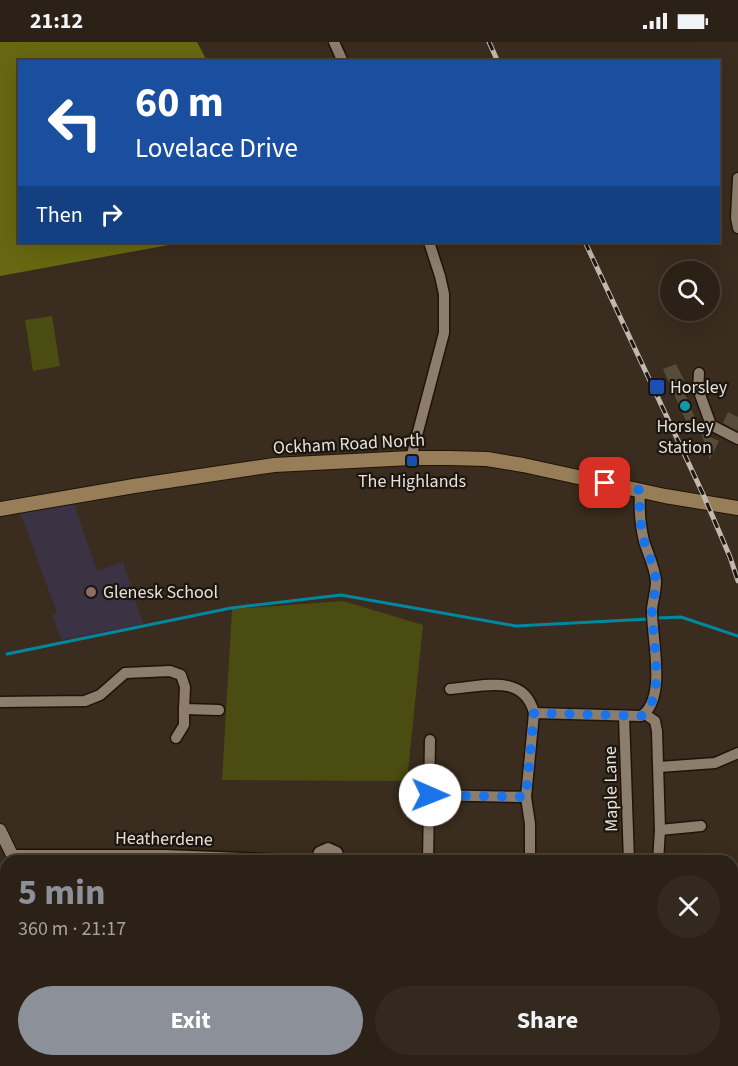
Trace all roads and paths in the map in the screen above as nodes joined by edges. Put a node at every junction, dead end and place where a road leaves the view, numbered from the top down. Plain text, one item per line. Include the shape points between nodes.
1 (334, 42) edge
2 (342, 60) edge
3 (738, 178) edge
4 (738, 228) edge
5 (429, 243) edge
6 (699, 373) dead end
7 (738, 439) edge
8 (411, 458) junction
9 (640, 490) junction
10 (738, 508) edge
11 (0, 509) edge
12 (450, 689) dead end
13 (0, 702) edge
14 (184, 709) junction
15 (219, 710) dead end
16 (534, 713) junction
17 (645, 714) junction
18 (624, 716) junction
19 (176, 738) dead end
20 (430, 741) dead end
21 (738, 753) edge
22 (659, 767) junction
23 (430, 795) junction
24 (526, 797) junction
25 (701, 826) dead end
26 (0, 830) edge
27 (660, 830) junction
28 (12, 855) edge
29 (318, 855) edge
30 (338, 855) edge
31 (428, 855) edge
32 (530, 855) edge
33 (629, 855) edge
34 (658, 855) edge

1 - 2 street
3 - 4 street
5 - 8 street via 444,294 444,333
6 - 7 street via 698,389 711,425
8 - 9 main road, Ockham Road North via 487,459
8 - 11 main road, Ockham Road North via 274,465
9 - 10 main road, Ockham Road North
9 - 17 street via 639,511 656,582 652,612 656,687
12 - 16 street via 504,684 522,691 532,702
13 - 14 street via 85,701 100,695 125,673 170,671 184,680
14 - 15 street
14 - 19 street via 184,725
16 - 18 street
16 - 24 street
17 - 18 street
17 - 22 street via 655,721
18 - 33 street, Maple Lane
20 - 23 street
21 - 22 street via 715,763
22 - 27 street
23 - 24 street
23 - 31 street
24 - 32 street
25 - 27 street
26 - 28 street
27 - 34 street
29 - 30 street, Heatherdene via 328,848

